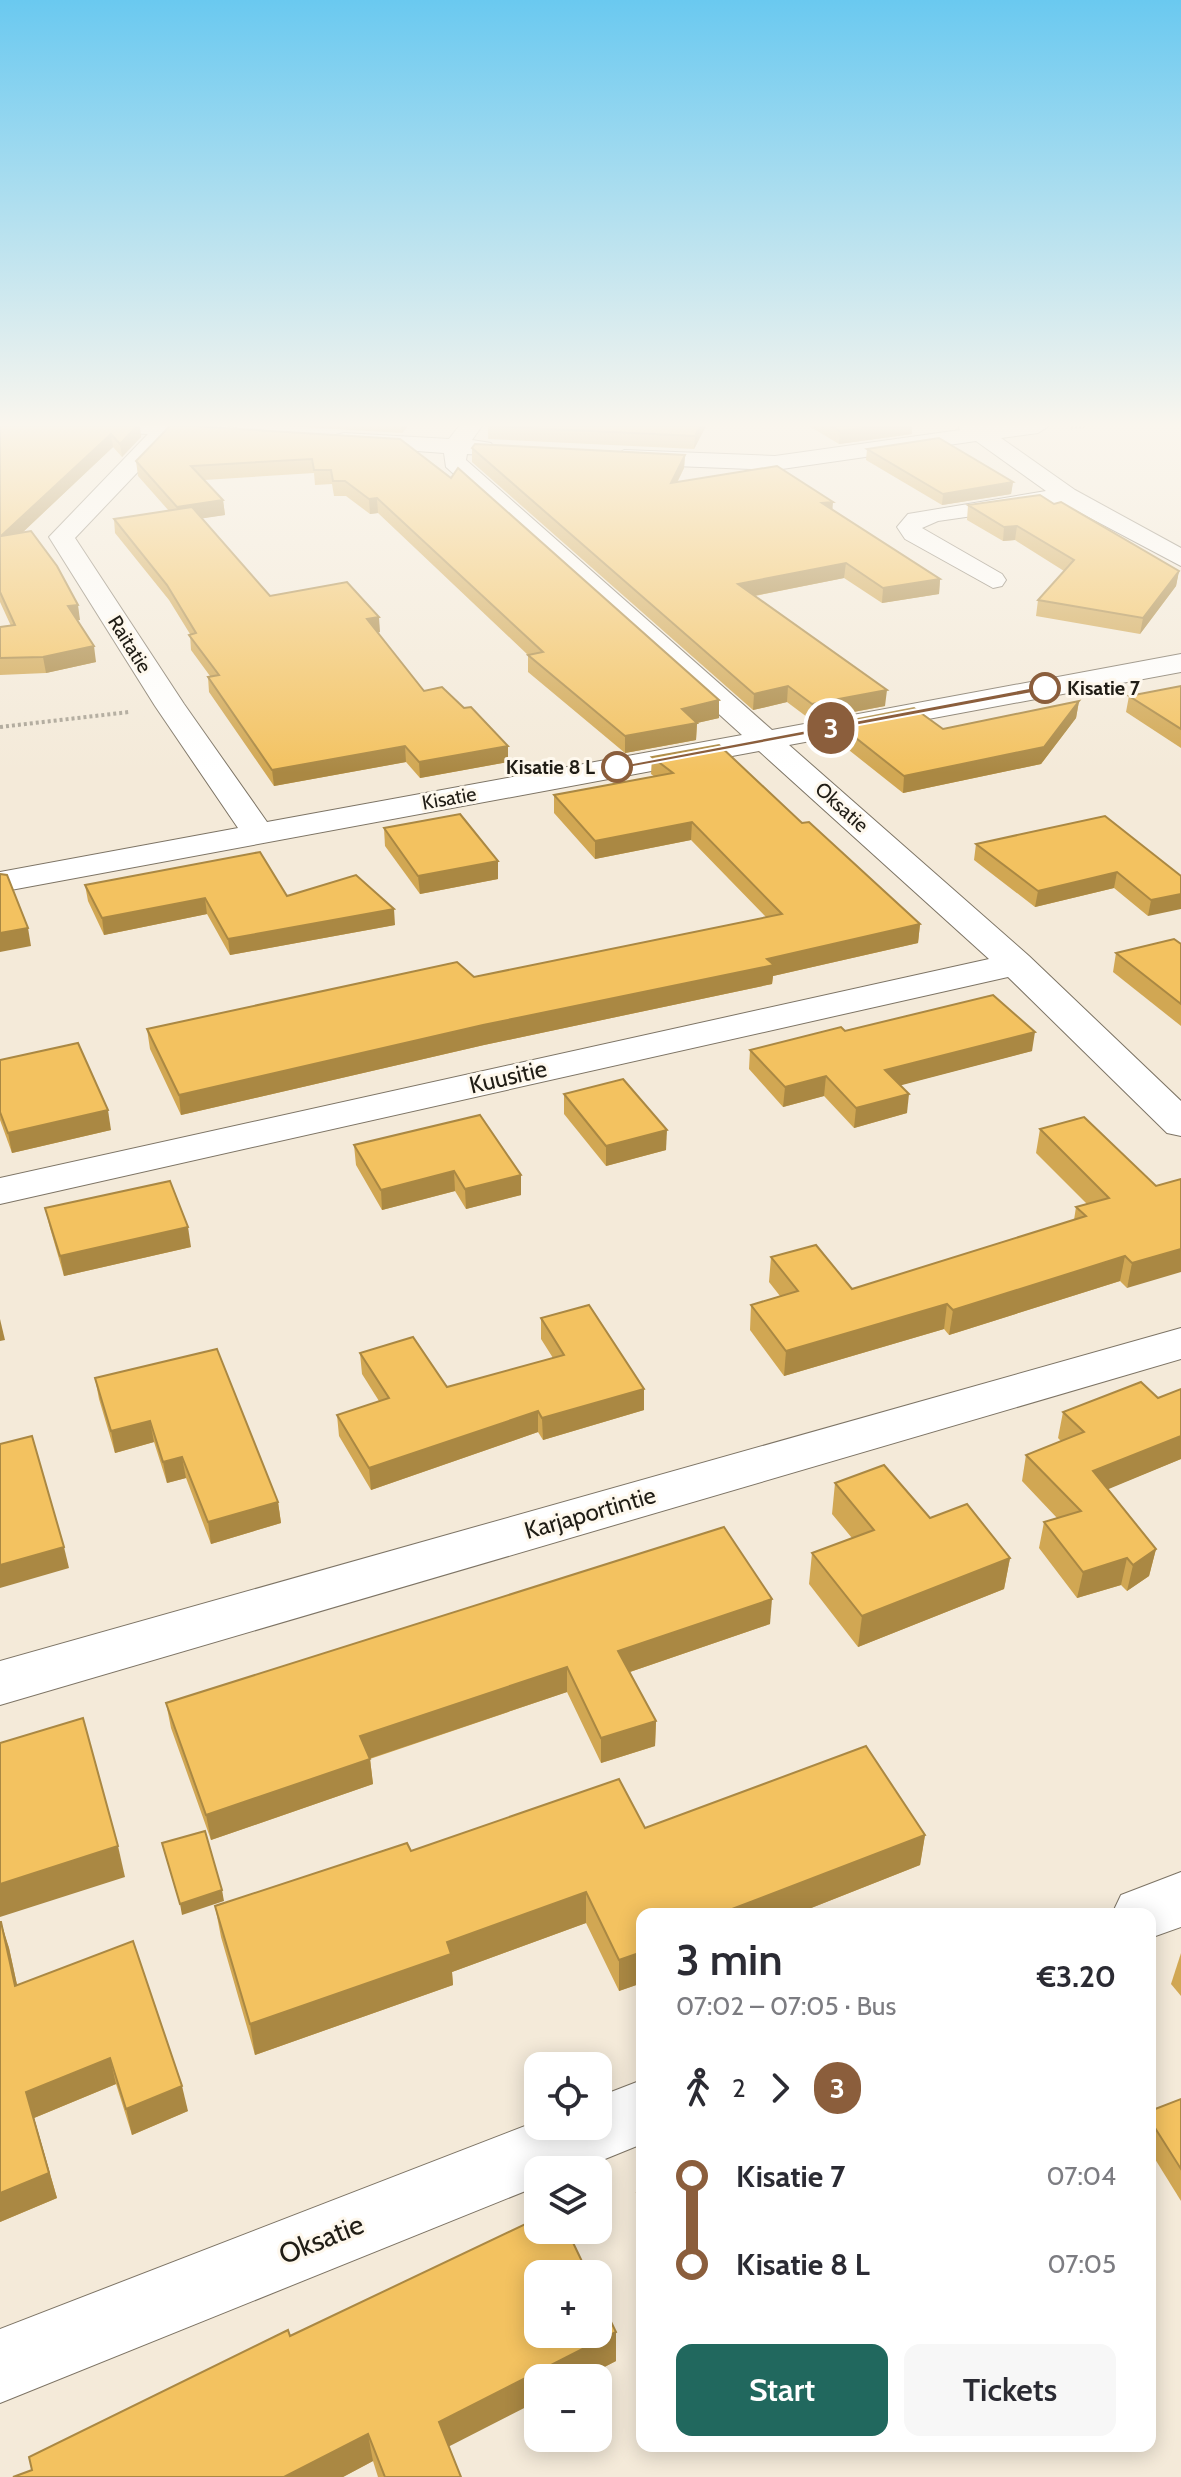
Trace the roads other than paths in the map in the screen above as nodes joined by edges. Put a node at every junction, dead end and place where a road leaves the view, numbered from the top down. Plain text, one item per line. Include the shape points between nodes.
1 (65, 542) edge
2 (543, 542) edge
3 (927, 542) edge
4 (1151, 542) edge
5 (1181, 558) edge
6 (993, 580) dead end
7 (1181, 663) edge
8 (766, 740) junction
9 (258, 833) junction
10 (0, 882) edge
11 (1016, 964) junction
12 (1181, 1124) edge
13 (0, 1191) edge
14 (1181, 1343) edge
15 (0, 1683) edge
16 (1181, 1899) edge
17 (1156, 1909) edge
18 (636, 2114) edge
19 (0, 2366) edge

1 - 9 street, Raitatie
2 - 8 street, Oksatie
3 - 6 street
4 - 5 street
7 - 8 street, Kisatie
8 - 9 street, Kisatie
8 - 11 street, Oksatie
9 - 10 street, Kisatie
11 - 12 street, Oksatie
11 - 13 street, Kuusitie
14 - 15 street, Karjaportintie
16 - 17 street
18 - 19 street, Oksatie

